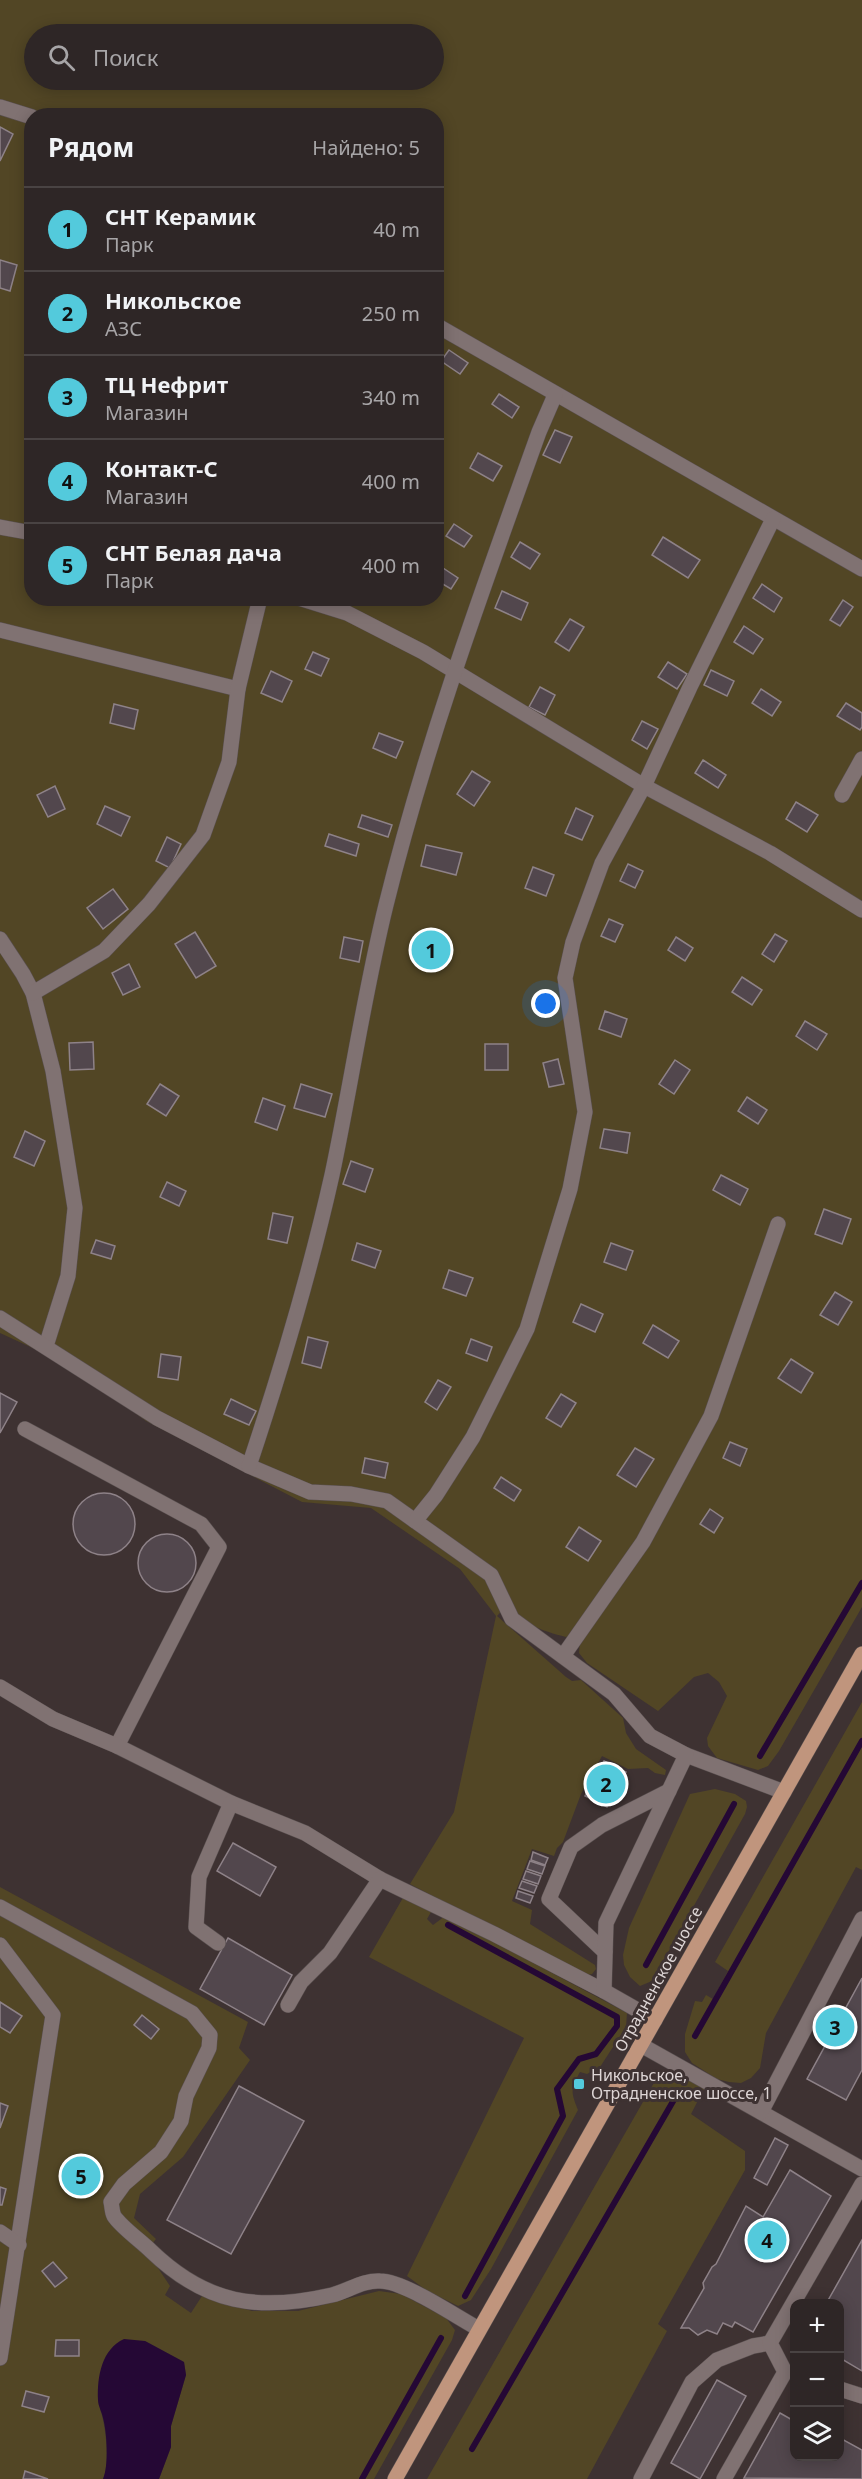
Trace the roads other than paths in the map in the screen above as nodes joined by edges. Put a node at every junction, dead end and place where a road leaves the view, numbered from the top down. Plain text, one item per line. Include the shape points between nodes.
1 (0, 107) edge
2 (24, 114) edge
3 (444, 331) edge
4 (555, 395) junction
5 (773, 519) junction
6 (0, 527) edge
7 (24, 532) edge
8 (862, 568) edge
9 (258, 606) edge
10 (325, 606) edge
11 (0, 630) edge
12 (454, 671) junction
13 (238, 689) junction
14 (862, 759) edge
15 (644, 786) junction
16 (842, 795) dead end
17 (862, 910) edge
18 (0, 939) edge
19 (33, 993) junction
20 (778, 1224) dead end
21 (0, 1318) edge
22 (45, 1346) junction
23 (25, 1429) dead end
24 (249, 1466) junction
25 (415, 1521) junction
26 (862, 1654) edge
27 (563, 1656) junction
28 (0, 1687) edge
29 (117, 1746) junction
30 (686, 1755) junction
31 (669, 1791) junction
32 (784, 1792) junction
33 (231, 1803) junction
34 (380, 1879) junction
35 (0, 1907) edge
36 (862, 1919) edge
37 (218, 1944) dead end
38 (0, 1946) edge
39 (605, 1952) junction
40 (604, 1991) junction
41 (288, 2005) dead end
42 (655, 2020) junction
43 (641, 2045) junction
44 (761, 2112) junction
45 (862, 2169) edge
46 (862, 2184) edge
47 (0, 2232) edge
48 (19, 2245) junction
49 (478, 2329) junction
50 (770, 2343) junction
51 (0, 2358) edge
52 (790, 2373) edge
53 (844, 2390) edge
54 (862, 2396) edge
55 (395, 2479) edge
56 (640, 2479) edge
57 (724, 2479) edge

1 - 2 street
3 - 4 street
4 - 5 street
4 - 12 street
5 - 8 street
5 - 15 street
6 - 7 street
9 - 13 street
10 - 12 street via 347,613
11 - 13 street
12 - 15 street
12 - 24 street via 386,907 332,1175 305,1282
13 - 19 street via 229,762 203,836 149,904 104,951
14 - 16 street
15 - 17 street via 770,853
15 - 25 street via 602,862 573,942 565,978 585,1112 570,1189 527,1329 473,1437
18 - 19 street
19 - 22 street via 53,1071 75,1208 68,1276
20 - 27 street via 711,1416 643,1542
21 - 22 street
22 - 24 street via 158,1418
23 - 29 street via 201,1524 219,1547
24 - 25 street via 310,1492 387,1501
25 - 27 street via 491,1575 512,1618
26 - 32 main road, Отрадненское шоссе
27 - 30 street via 614,1694 650,1736
28 - 29 street via 54,1719
29 - 33 street
30 - 31 street
30 - 32 street
31 - 39 street via 606,1923
31 - 39 street via 602,1825 571,1847 549,1899
32 - 42 main road, Отрадненское шоссе
33 - 34 street via 305,1833
33 - 37 street via 199,1876 196,1927
34 - 40 street
34 - 41 street via 330,1953 301,1982
35 - 49 street via 192,2013 210,2035 209,2048 186,2096 181,2121 161,2152 124,2184 111,2202 114,2215 167,2267 215,2295 258,2303 285,2303 334,2294 380,2280 402,2285
36 - 44 street
38 - 48 street via 53,2015
39 - 40 street
40 - 42 street
42 - 43 main road, Отрадненское шоссе
43 - 44 street
43 - 49 main road, Отрадненское шоссе
44 - 45 street
46 - 50 street
47 - 48 street
48 - 51 street
49 - 55 main road, Отрадненское шоссе
50 - 52 street
50 - 56 street via 717,2360 692,2382
52 - 57 street
53 - 54 street

